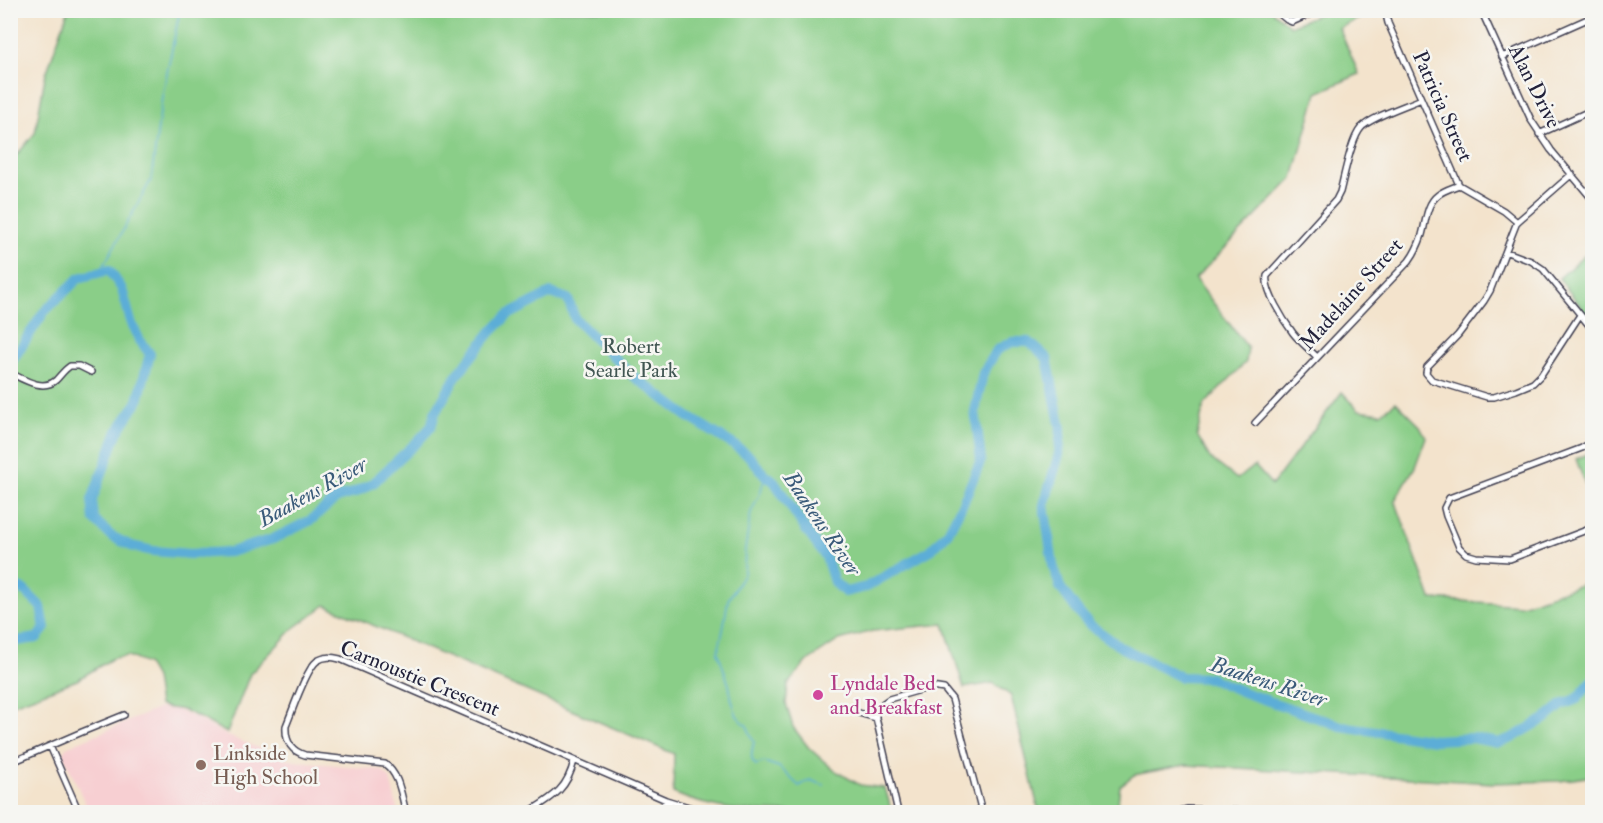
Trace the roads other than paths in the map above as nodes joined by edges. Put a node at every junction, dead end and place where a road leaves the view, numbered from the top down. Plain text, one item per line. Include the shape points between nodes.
1 (1275, 10) edge
2 (1319, 10) edge
3 (1385, 10) edge
4 (1481, 10) edge
5 (1593, 17) edge
6 (1502, 57) junction
7 (1421, 99) junction
8 (1593, 110) edge
9 (1539, 134) junction
10 (1572, 174) junction
11 (1460, 184) junction
12 (1593, 199) edge
13 (1517, 222) junction
14 (1506, 252) junction
15 (1580, 315) junction
16 (1593, 329) edge
17 (1317, 357) junction
18 (91, 372) dead end
19 (10, 374) edge
20 (1255, 423) dead end
21 (1593, 437) edge
22 (1593, 528) edge
23 (859, 712) dead end
24 (124, 716) dead end
25 (876, 718) junction
26 (50, 746) junction
27 (574, 761) junction
28 (10, 763) edge
29 (666, 800) junction
30 (1593, 810) edge
31 (1179, 811) edge
32 (1246, 812) edge
33 (79, 813) edge
34 (406, 813) edge
35 (529, 813) edge
36 (660, 813) edge
37 (705, 813) edge
38 (898, 813) edge
39 (982, 813) edge
40 (1266, 813) edge
41 (1582, 813) edge

1 - 2 street via 1292,22
3 - 7 street, Patricia Street
4 - 6 street, Alan Drive
5 - 6 street
6 - 9 street, Alan Drive
7 - 11 street, Patricia Street
7 - 17 street via 1359,130 1334,204 1267,276 1268,289 1291,331
8 - 9 street
9 - 10 street, Alan Drive
10 - 12 street, Alan Drive
10 - 13 street
11 - 13 street, Patricia Street
11 - 17 street, Madelaine Street via 1433,200 1409,261
13 - 14 street
14 - 15 street via 1542,269
14 - 15 street via 1484,301 1427,367 1426,373 1432,380 1487,397 1501,396 1533,383
15 - 16 street
17 - 20 street, Madelaine Street
18 - 19 street via 70,366 54,382 43,385
21 - 22 street via 1587,446 1449,498 1444,508 1459,547 1476,557 1510,559
23 - 25 street
24 - 26 street
25 - 38 street
25 - 39 street via 880,704 889,699 931,687 947,692 954,703
26 - 28 street
26 - 33 street
27 - 29 street, Carnoustie Crescent
27 - 34 street, Carnoustie Crescent via 340,659 326,657 318,661 309,672 286,726 290,746 305,755 385,764 396,775
27 - 35 street via 565,784
29 - 36 street
29 - 37 street, Carnoustie Crescent
30 - 41 street
31 - 32 street
32 - 40 street

